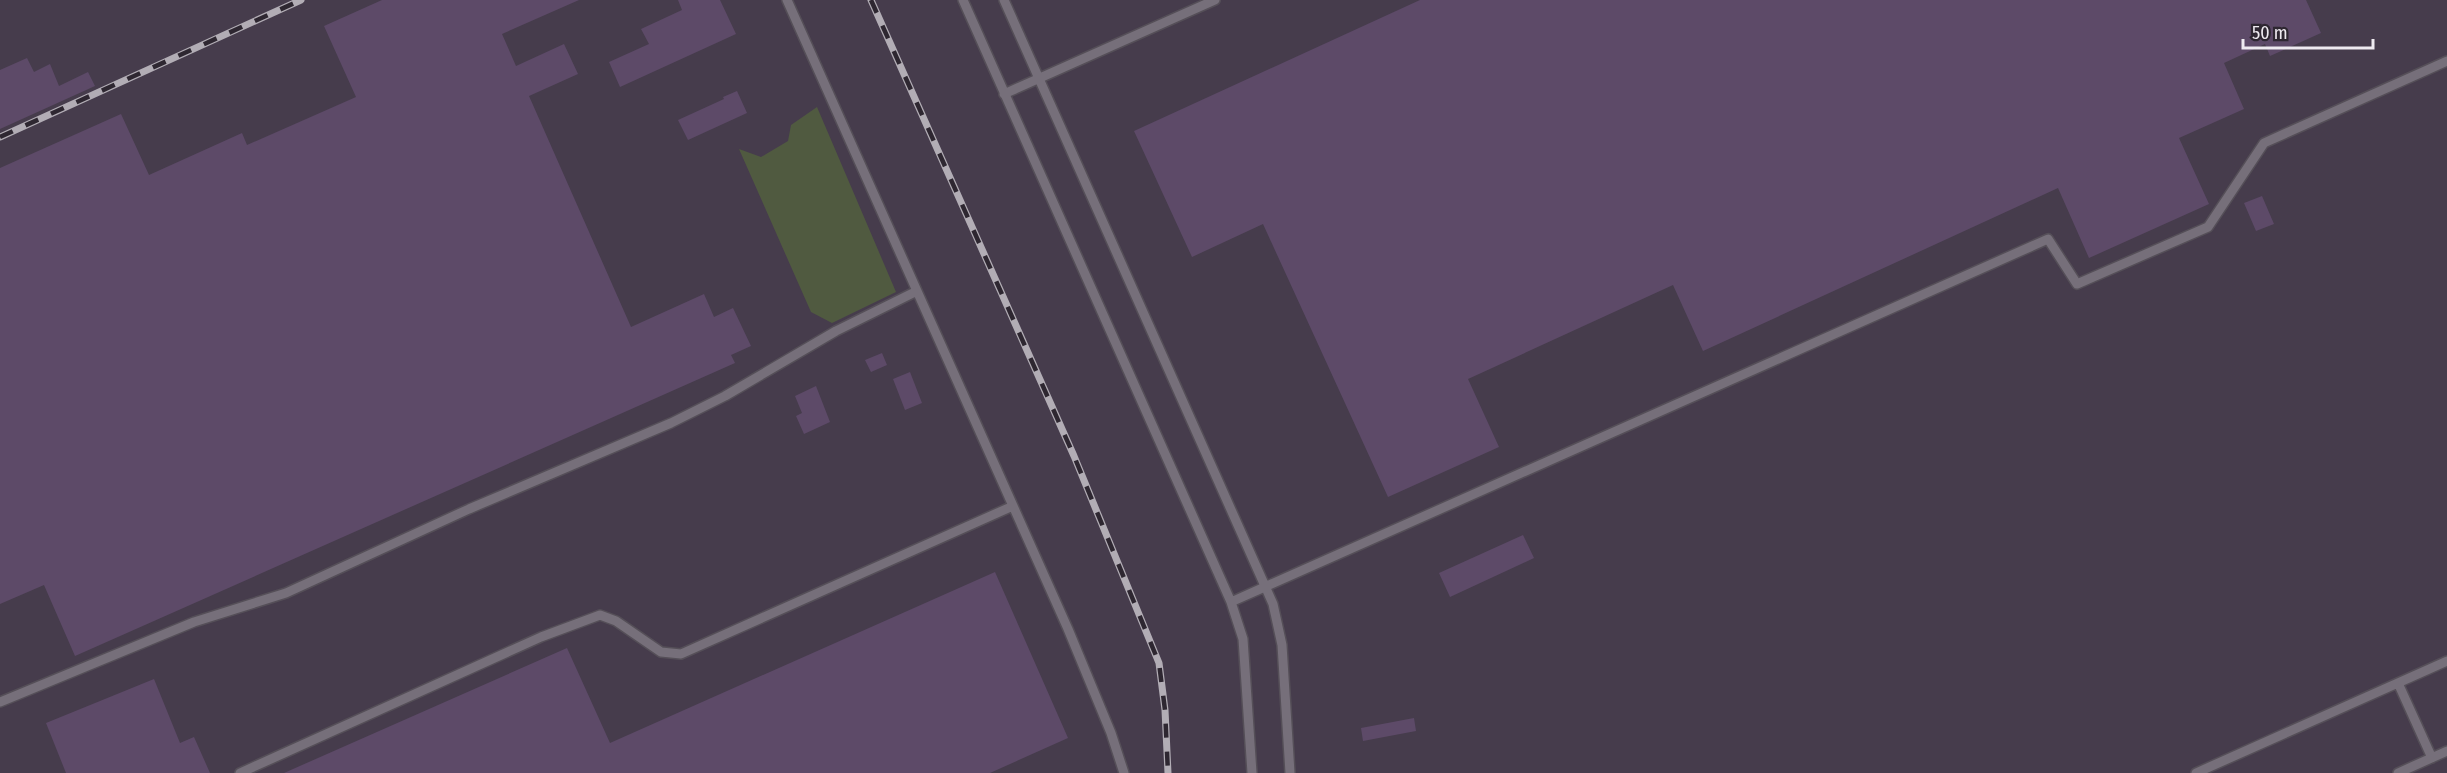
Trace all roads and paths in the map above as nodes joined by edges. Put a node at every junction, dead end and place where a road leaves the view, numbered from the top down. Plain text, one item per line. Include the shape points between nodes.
1 (787, 0) edge
2 (963, 0) edge
3 (1004, 0) edge
4 (1215, 0) edge
5 (2447, 61) edge
6 (1039, 79) junction
7 (1004, 94) junction
8 (917, 291) junction
9 (1013, 506) junction
10 (1266, 586) junction
11 (1231, 602) junction
12 (2447, 662) edge
13 (2398, 683) junction
14 (0, 702) edge
15 (2447, 751) edge
16 (2432, 758) junction
17 (240, 773) edge
18 (1124, 773) edge
19 (1252, 773) edge
20 (1290, 773) edge
21 (2196, 773) edge
22 (2398, 773) edge

1 - 8 lane
2 - 7 lane
3 - 6 lane
4 - 6 lane
5 - 10 lane via 2264,143 2208,227 2077,284 2048,239
6 - 7 lane
6 - 10 lane
7 - 11 lane
8 - 9 lane
8 - 14 lane via 836,331 672,423 469,509 286,593 194,622
9 - 17 lane via 681,654 661,652 616,621 600,615
9 - 18 lane via 1068,628
10 - 11 lane
10 - 20 lane via 1282,645
11 - 19 lane via 1243,639
12 - 13 lane
13 - 16 lane
13 - 21 lane
15 - 16 lane
16 - 22 lane

